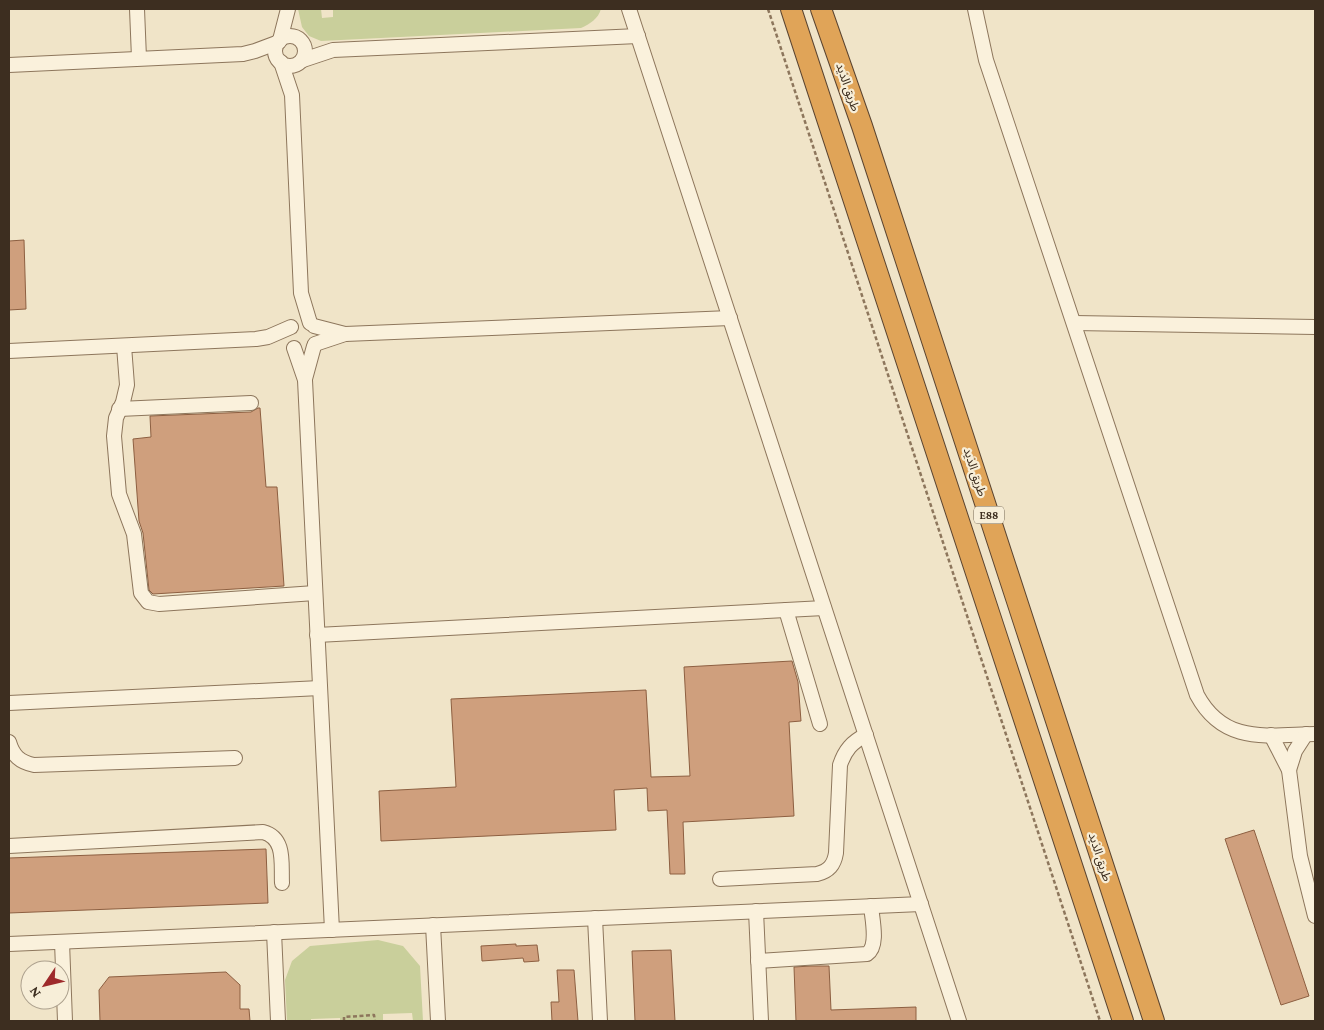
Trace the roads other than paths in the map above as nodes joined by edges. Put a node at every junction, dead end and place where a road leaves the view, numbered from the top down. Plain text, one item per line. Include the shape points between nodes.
1 (137, 9) edge
2 (289, 9) edge
3 (629, 9) edge
4 (791, 9) edge
5 (822, 9) edge
6 (975, 9) edge
7 (638, 36) junction
8 (300, 40) junction
9 (279, 41) junction
10 (333, 50) junction
11 (243, 54) junction
12 (139, 58) junction
13 (302, 60) junction
14 (280, 62) junction
15 (9, 64) edge
16 (292, 95) junction
17 (301, 292) junction
18 (730, 318) junction
19 (1074, 323) junction
20 (312, 324) junction
21 (292, 326) junction
22 (1315, 327) edge
23 (345, 334) junction
24 (256, 339) junction
25 (315, 345) junction
26 (124, 346) junction
27 (293, 347) junction
28 (9, 351) edge
29 (305, 380) junction
30 (251, 403) dead end
31 (119, 409) junction
32 (315, 593) junction
33 (824, 608) junction
34 (786, 610) junction
35 (317, 635) junction
36 (320, 688) junction
37 (9, 703) edge
38 (820, 724) dead end
39 (1311, 734) edge
40 (866, 735) junction
41 (1271, 735) junction
42 (9, 742) edge
43 (235, 758) dead end
44 (1289, 770) junction
45 (9, 846) edge
46 (720, 879) dead end
47 (282, 883) dead end
48 (921, 904) junction
49 (871, 906) junction
50 (756, 911) junction
51 (1315, 916) edge
52 (595, 918) junction
53 (433, 925) junction
54 (332, 930) junction
55 (274, 932) junction
56 (62, 942) junction
57 (9, 944) edge
58 (758, 961) junction
59 (65, 1021) edge
60 (278, 1021) edge
61 (438, 1021) edge
62 (600, 1021) edge
63 (761, 1021) edge
64 (959, 1021) edge
65 (1123, 1021) edge
66 (1154, 1021) edge

1 - 12 lane
2 - 8 lane
2 - 9 lane
3 - 7 lane
4 - 65 highway, E88
5 - 66 highway, طريق الذيد / E88
6 - 19 lane via 986,60
7 - 10 lane
7 - 18 lane
8 - 9 lane via 289,36
8 - 10 lane
8 - 13 lane via 306,50
9 - 11 lane
9 - 14 lane via 276,52
10 - 13 lane
11 - 12 lane
11 - 14 lane
12 - 15 lane
13 - 14 lane via 294,66
13 - 16 lane
14 - 16 lane
16 - 17 lane
17 - 20 lane
17 - 21 lane
18 - 23 lane
18 - 33 lane
19 - 22 lane
19 - 41 lane via 1197,695 1207,711 1229,728 1247,734
20 - 21 lane via 301,321
20 - 23 lane
20 - 25 lane via 318,335
21 - 24 lane
21 - 27 lane via 288,337
23 - 25 lane
24 - 26 lane
24 - 27 lane
25 - 27 lane via 306,351
25 - 29 lane
26 - 28 lane
26 - 31 lane via 127,385
27 - 29 lane
29 - 32 lane
30 - 31 lane
31 - 32 lane via 114,436 119,494 134,534 139,588 144,598 159,604
32 - 35 lane
33 - 34 lane
33 - 40 lane
34 - 35 lane
34 - 38 lane
35 - 36 lane
36 - 37 lane
36 - 54 lane
39 - 41 lane
39 - 44 lane via 1295,751
40 - 46 lane via 849,746 840,765 836,853 831,867 817,874
40 - 48 lane
41 - 44 lane
42 - 43 lane via 17,758 34,765
44 - 51 lane via 1300,856
45 - 47 lane via 263,832 279,843
48 - 49 lane
48 - 64 lane
49 - 50 lane
49 - 58 lane via 874,944 867,954
50 - 52 lane
50 - 58 lane
52 - 53 lane
52 - 62 lane
53 - 54 lane
53 - 61 lane
54 - 55 lane
55 - 56 lane
55 - 60 lane
56 - 57 lane
56 - 59 lane
58 - 63 lane

